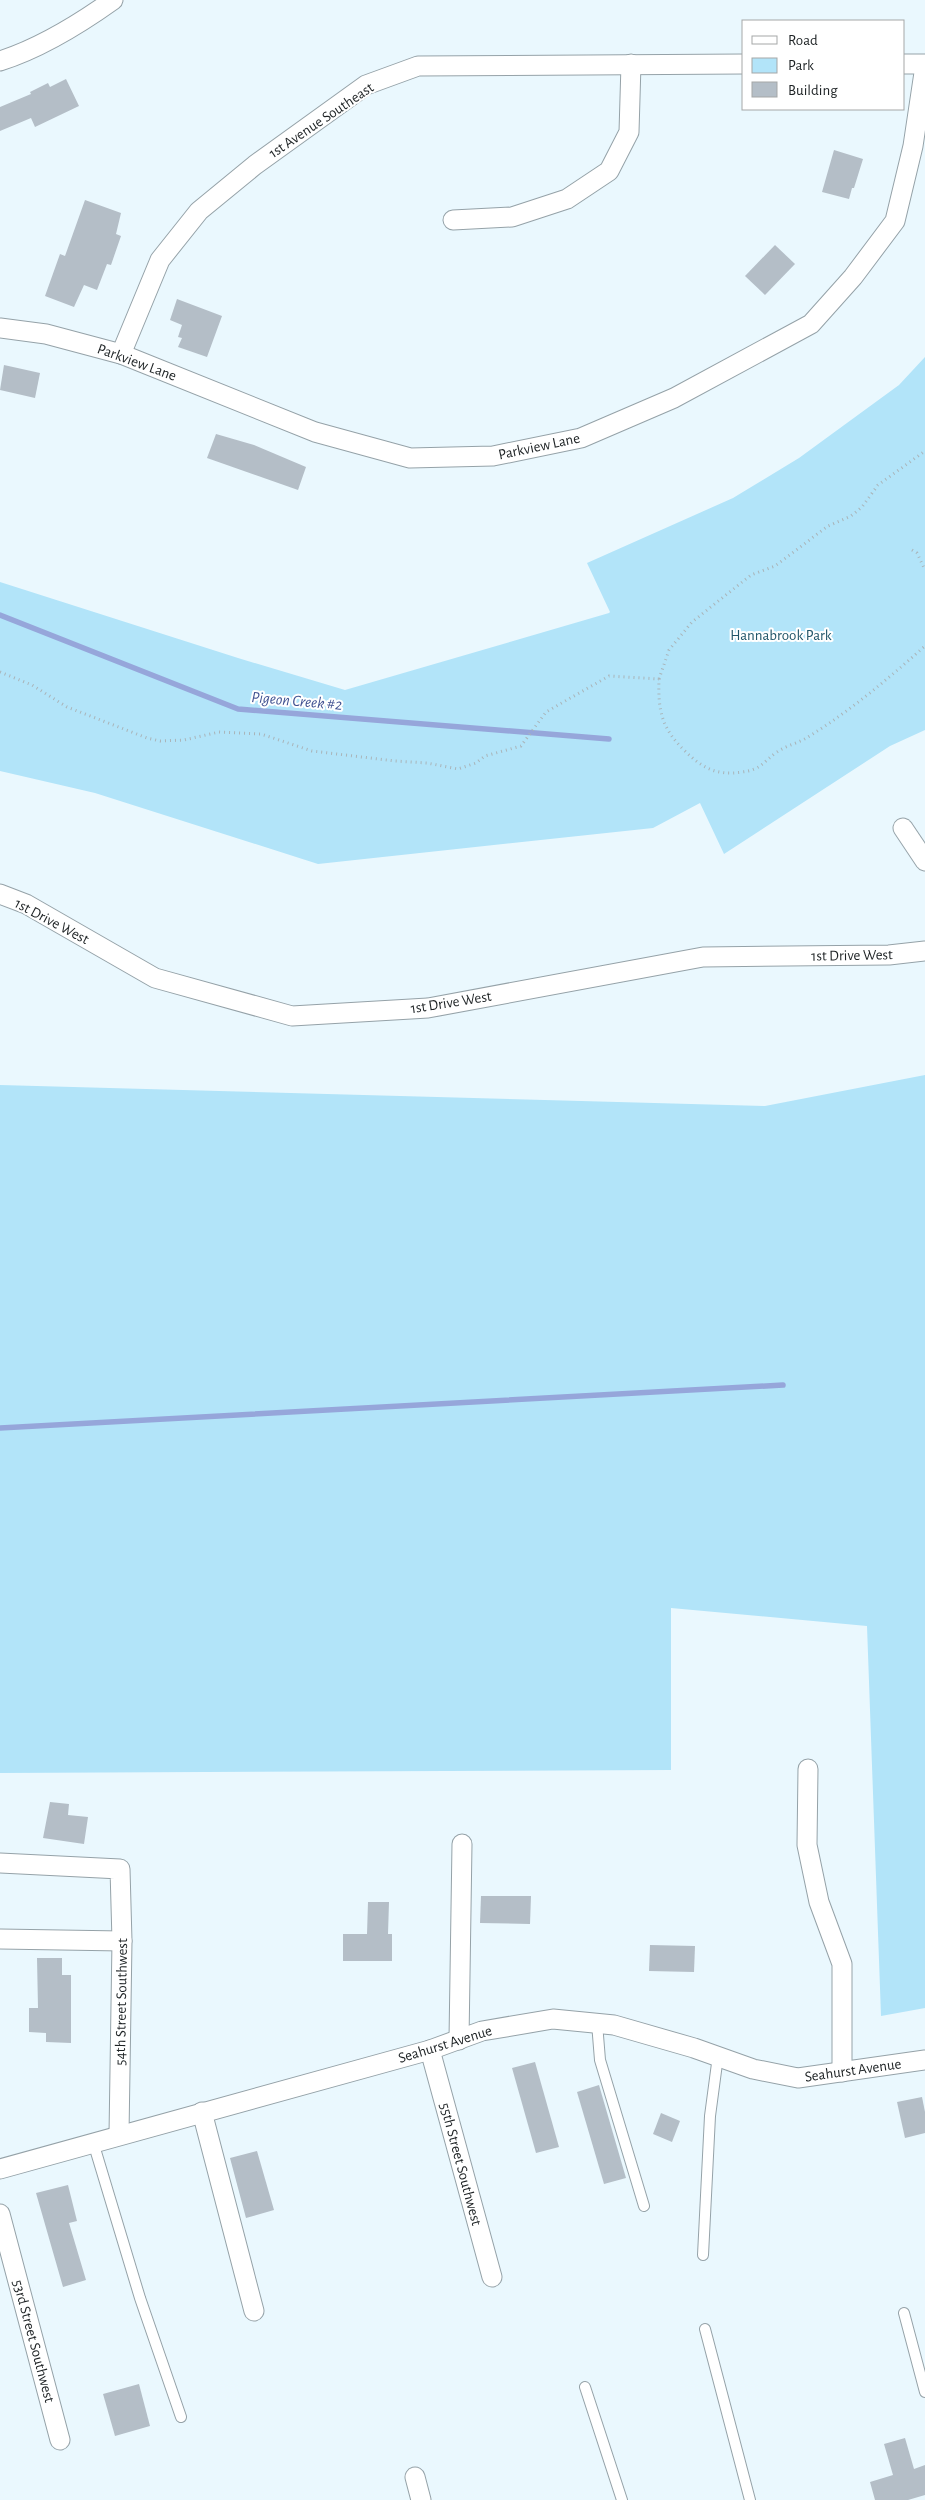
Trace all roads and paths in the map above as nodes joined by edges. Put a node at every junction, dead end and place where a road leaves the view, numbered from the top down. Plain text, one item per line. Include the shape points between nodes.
1 (113, 0) edge
2 (0, 61) edge
3 (631, 64) junction
4 (742, 64) edge
5 (905, 64) edge
6 (925, 65) edge
7 (453, 220) dead end
8 (0, 328) edge
9 (121, 354) junction
10 (925, 451) edge
11 (912, 550) dead end
12 (925, 570) edge
13 (925, 646) edge
14 (0, 672) edge
15 (659, 679) junction
16 (903, 828) dead end
17 (925, 861) edge
18 (0, 894) edge
19 (925, 951) edge
20 (808, 1769) dead end
21 (462, 1844) dead end
22 (0, 1863) edge
23 (0, 1939) edge
24 (122, 1942) junction
25 (597, 2023) junction
26 (459, 2040) junction
27 (430, 2050) junction
28 (718, 2056) junction
29 (925, 2060) edge
30 (842, 2072) junction
31 (202, 2112) junction
32 (119, 2135) junction
33 (94, 2142) junction
34 (0, 2169) edge
35 (644, 2206) dead end
36 (0, 2214) edge
37 (703, 2255) dead end
38 (492, 2277) dead end
39 (254, 2311) dead end
40 (904, 2313) dead end
41 (705, 2329) dead end
42 (585, 2387) dead end
43 (925, 2392) edge
44 (181, 2417) dead end
45 (60, 2440) dead end
46 (415, 2476) dead end
47 (421, 2500) edge
48 (622, 2500) edge
49 (750, 2500) edge

1 - 2 street via 74,27
3 - 4 street, 1st Avenue Southeast
3 - 7 street via 629,132 609,171 567,199 512,217
3 - 9 street, 1st Avenue Southeast via 418,66 366,85 255,165 200,211 160,260
5 - 6 street
6 - 9 street, Parkview Lane via 914,146 895,221 853,277 811,324 674,398 580,438 493,456 410,458 315,432
8 - 9 street, Parkview Lane via 46,334
10 - 15 path via 878,485 851,516 828,526 775,566 751,575 692,622 669,650
11 - 12 path via 917,553
13 - 15 path via 837,718 778,751 760,768 744,772 726,773 699,765 681,748 658,708
14 - 15 path via 32,685 67,707 160,741 184,740 219,732 261,734 312,751 458,769 486,756 521,746 546,712 609,676
16 - 17 street
18 - 19 street, 1st Drive West via 26,904 155,978 292,1016 428,1008 703,957 889,955
20 - 30 street via 806,1845 819,1902 842,1964
21 - 26 street
22 - 24 street, 54th Street Southwest via 120,1868
23 - 24 street
24 - 32 street, 54th Street Southwest
25 - 26 street, Seahurst Avenue via 553,2019 482,2031
25 - 28 street, Seahurst Avenue via 614,2025
25 - 35 lane via 600,2060
26 - 27 street, Seahurst Avenue
27 - 31 street, Seahurst Avenue
27 - 38 street, 55th Street Southwest
28 - 30 street, Seahurst Avenue via 753,2069 798,2078
28 - 37 lane via 710,2116
29 - 30 street, Seahurst Avenue
31 - 32 street, Seahurst Avenue
31 - 39 street
32 - 33 street, Seahurst Avenue
33 - 34 street, Seahurst Avenue
33 - 44 lane via 140,2298
36 - 45 street, 53rd Street Southwest
40 - 43 lane
41 - 49 lane
42 - 48 lane
46 - 47 street

